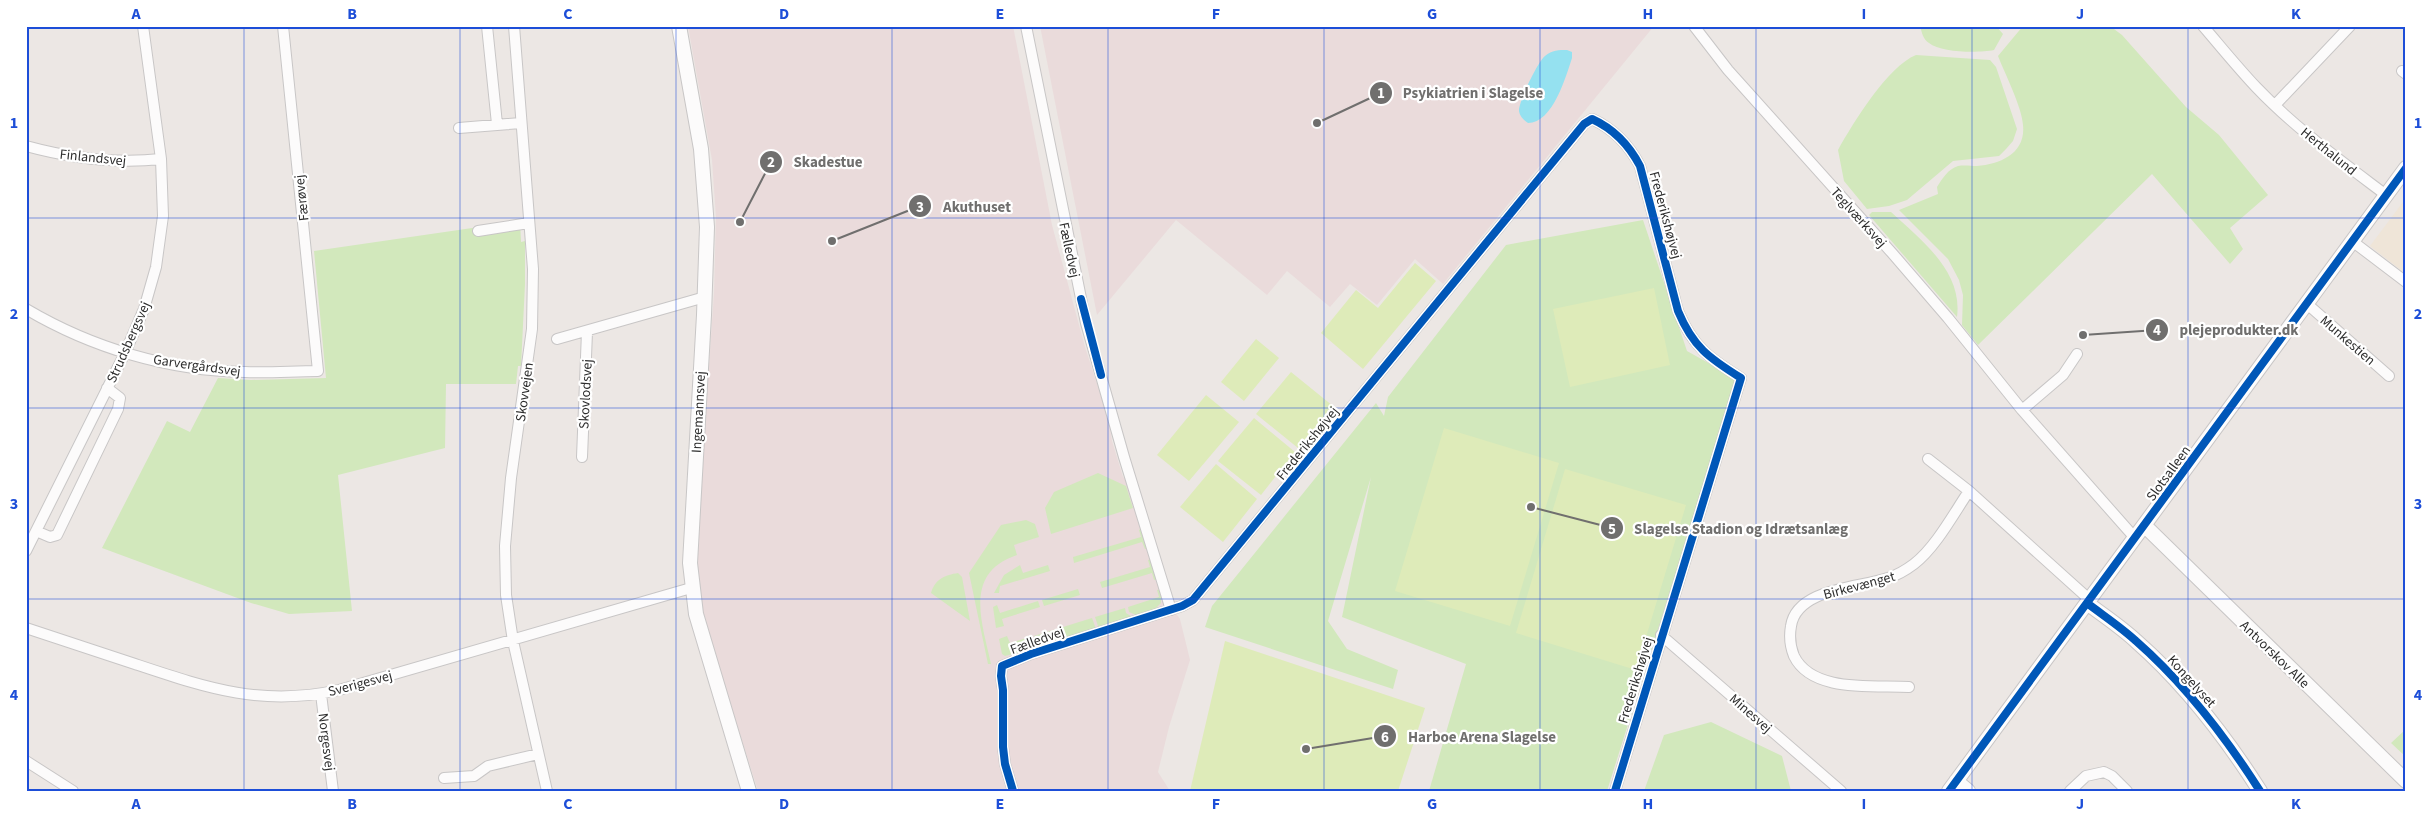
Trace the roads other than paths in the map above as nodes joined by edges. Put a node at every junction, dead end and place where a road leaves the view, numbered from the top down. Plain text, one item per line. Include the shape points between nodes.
1 (143, 26) edge
2 (283, 26) edge
3 (486, 26) edge
4 (514, 26) edge
5 (679, 26) edge
6 (1026, 26) edge
7 (1694, 26) edge
8 (2203, 26) edge
9 (2350, 26) edge
10 (2275, 105) junction
11 (521, 122) junction
12 (497, 124) junction
13 (459, 128) dead end
14 (26, 146) edge
15 (161, 159) junction
16 (2406, 168) edge
17 (2386, 195) junction
18 (530, 223) junction
19 (478, 231) dead end
20 (2352, 241) junction
21 (2406, 282) edge
22 (705, 298) junction
23 (2306, 303) junction
24 (26, 310) edge
25 (588, 332) junction
26 (558, 340) dead end
27 (125, 353) junction
28 (2077, 354) dead end
29 (318, 371) joint
30 (2389, 376) dead end
31 (107, 388) junction
32 (2022, 410) junction
33 (582, 457) dead end
34 (1928, 459) dead end
35 (1969, 491) junction
36 (2145, 526) junction
37 (36, 532) junction
38 (2135, 538) junction
39 (26, 551) edge
40 (691, 588) junction
41 (2089, 602) junction
42 (1171, 610) junction
43 (26, 628) edge
44 (1661, 635) junction
45 (513, 640) junction
46 (1909, 687) dead end
47 (321, 694) junction
48 (538, 754) junction
49 (26, 761) edge
50 (444, 778) dead end
51 (2406, 781) edge
52 (1952, 786) edge
53 (73, 791) edge
54 (333, 791) edge
55 (546, 791) edge
56 (749, 791) edge
57 (1013, 791) edge
58 (1615, 791) edge
59 (1841, 791) edge
60 (1968, 791) edge
61 (2070, 791) edge
62 (2127, 791) edge
63 (2260, 791) edge

1 - 15 street, Strudsbergsvej
2 - 29 street, Færøvej
3 - 12 street
4 - 11 street, Skovvejen
5 - 22 street, Ingemannsvej via 705,186
6 - 42 street, Fælledvej via 1086,323
7 - 32 street, Teglværksvej via 1728,70 1948,318
8 - 10 street, Herthalund
9 - 10 street
10 - 17 street, Herthalund via 2317,143
11 - 12 street
11 - 18 street, Skovvejen
12 - 13 street
14 - 15 street, Finlandsvej via 89,159
15 - 27 street, Strudsbergsvej via 163,216 156,267 144,309
16 - 17 street, Slotsalleen
17 - 20 street, Slotsalleen
18 - 19 street
18 - 45 street, Skovvejen via 532,329 504,546 506,595
20 - 21 street
20 - 23 street, Slotsalleen
22 - 25 street
22 - 40 street, Ingemannsvej
23 - 30 street, Munkestien
23 - 36 street, Slotsalleen
24 - 27 street, Garvergårdsvej
25 - 26 street
25 - 33 street, Skovlodsvej
27 - 29 street, Garvergårdsvej via 200,368 244,372
27 - 31 street, Strudsbergsvej
28 - 32 street via 2063,375
31 - 37 street, Strudsbergsvej
31 - 37 street via 120,398 118,409 57,535 50,537
32 - 38 street, Teglværksvej
34 - 35 street
35 - 41 street
35 - 46 street, Birkevænget via 1925,554 1915,563 1886,579 1820,595 1797,611 1792,622 1791,649 1809,675 1827,682
36 - 38 street, Slotsalleen
36 - 51 street, Antvorskov Alle
37 - 39 street, Strudsbergsvej
38 - 41 street, Slotsalleen
40 - 45 street, Sverigesvej
40 - 56 street, Ingemannsvej
41 - 52 street, Slotsalleen
41 - 63 street, Kongelyset via 2136,640 2170,674 2205,713
42 - 44 street, Frederikshøjvej via 1190,602 1203,589 1578,131 1592,119 1619,136 1632,150 1640,166 1678,312 1686,330 1710,358 1741,378
42 - 57 street, Fælledvej via 1002,666 1003,747
43 - 47 street, Sverigesvej via 206,688 257,696
44 - 58 street, Frederikshøjvej
44 - 59 street, Minesvej
45 - 47 street, Sverigesvej
45 - 48 street, Skovvejen
47 - 54 street, Norgesvej
48 - 50 street via 488,766 474,776
48 - 55 street, Skovvejen
49 - 53 street
52 - 60 street
61 - 62 street via 2086,776 2104,772

